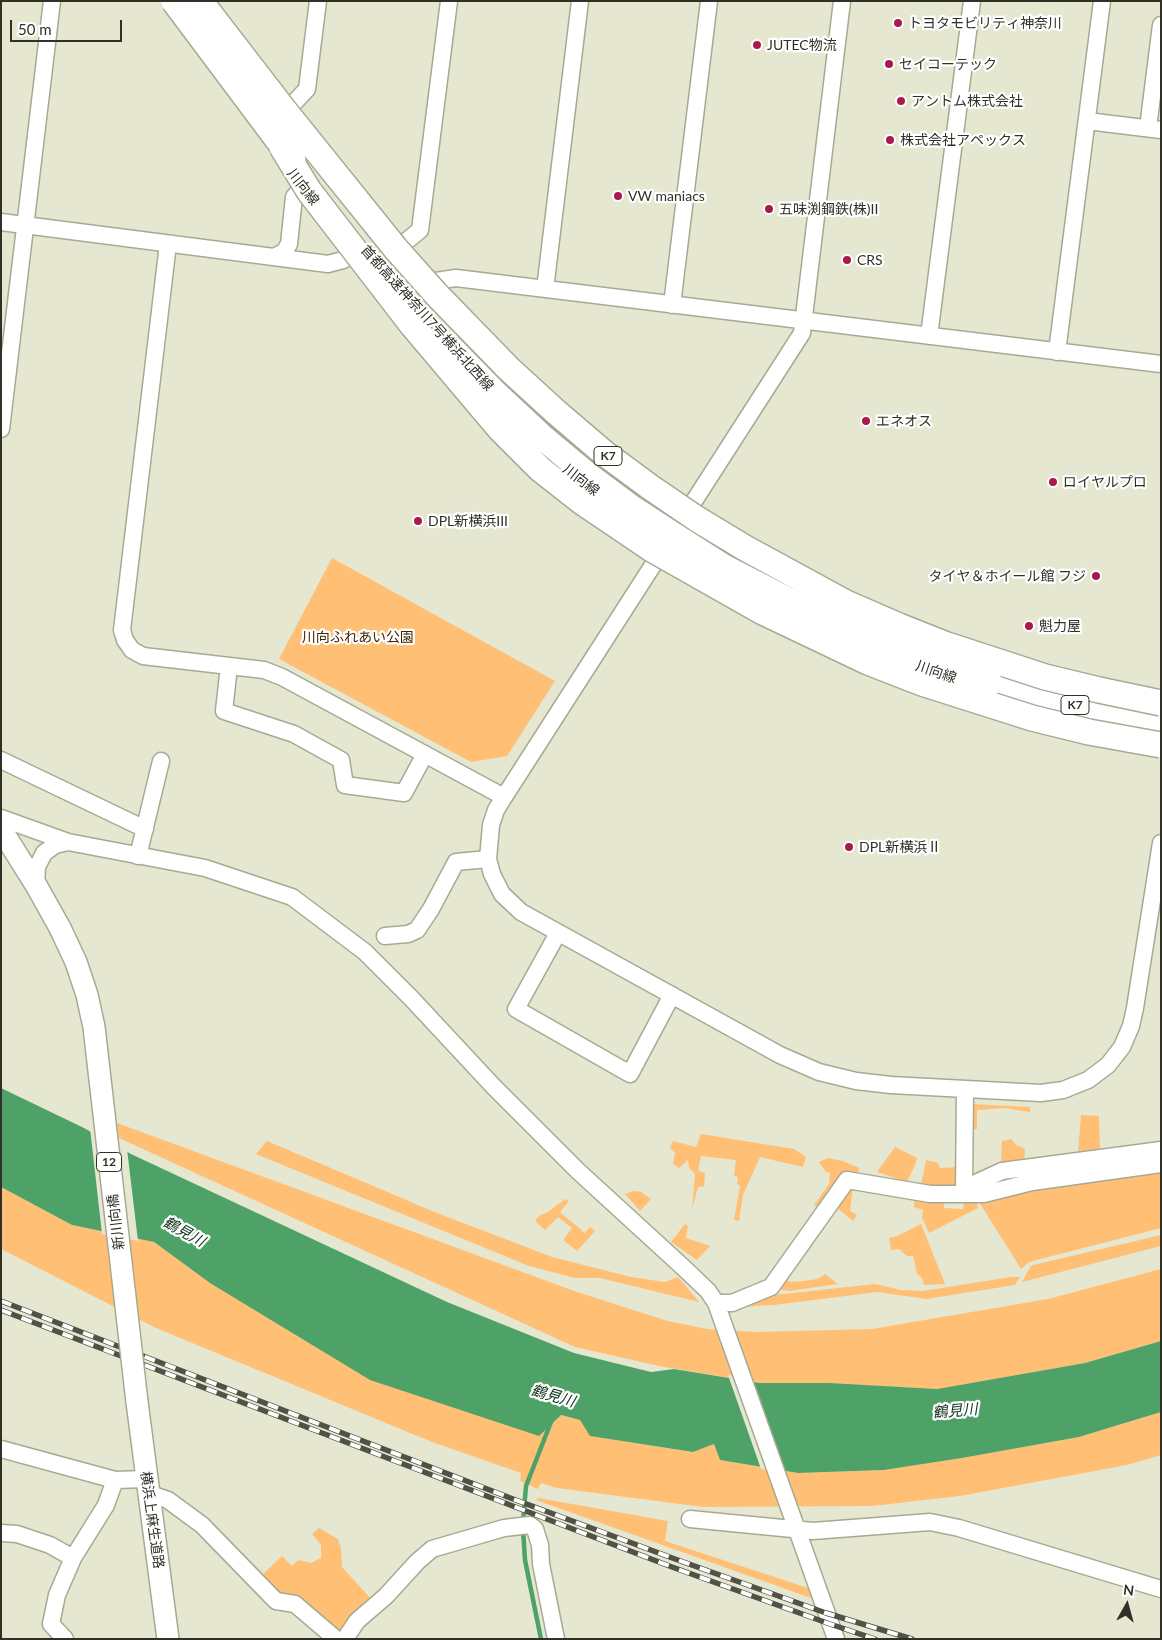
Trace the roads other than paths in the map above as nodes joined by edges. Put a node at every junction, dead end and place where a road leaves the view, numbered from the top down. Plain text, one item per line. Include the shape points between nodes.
1 (52, 1) edge
2 (163, 1) edge
3 (174, 1) edge
4 (200, 1) edge
5 (210, 1) edge
6 (318, 1) edge
7 (449, 1) edge
8 (580, 1) edge
9 (709, 1) edge
10 (842, 1) edge
11 (972, 1) edge
12 (1102, 1) edge
13 (1161, 25) edge
14 (290, 106) junction
15 (1087, 121) junction
16 (1154, 129) edge
17 (282, 147) junction
18 (302, 186) junction
19 (1, 222) edge
20 (26, 225) junction
21 (168, 244) junction
22 (403, 244) junction
23 (355, 253) junction
24 (274, 257) junction
25 (441, 287) junction
26 (545, 289) junction
27 (672, 305) junction
28 (804, 321) junction
29 (929, 336) junction
30 (1057, 352) junction
31 (1161, 364) edge
32 (1, 429) edge
33 (691, 506) junction
34 (668, 541) junction
35 (228, 666) junction
36 (1161, 696) edge
37 (1161, 703) edge
38 (1161, 721) edge
39 (1161, 729) edge
40 (1161, 745) edge
41 (425, 754) junction
42 (1, 760) edge
43 (161, 761) dead end
44 (504, 797) junction
45 (1, 818) edge
46 (1, 829) edge
47 (146, 829) junction
48 (68, 842) junction
49 (1161, 844) edge
50 (138, 856) junction
51 (488, 859) junction
52 (36, 885) junction
53 (558, 933) junction
54 (385, 936) dead end
55 (672, 996) junction
56 (965, 1089) junction
57 (1161, 1150) edge
58 (1161, 1164) edge
59 (964, 1193) junction
60 (718, 1308) junction
61 (137, 1402) joint
62 (1, 1449) edge
63 (115, 1480) junction
64 (147, 1486) junction
65 (690, 1519) dead end
66 (795, 1524) junction
67 (1, 1533) edge
68 (73, 1558) junction
69 (1161, 1589) edge
70 (65, 1639) edge
71 (168, 1639) edge
72 (336, 1639) edge
73 (345, 1639) edge
74 (556, 1639) edge
75 (836, 1639) edge

1 - 20 street
2 - 18 street, 川向線
3 - 17 highway, 首都高速神奈川7号横浜北西線 / K7, bridge
4 - 37 highway, 首都高速神奈川7号横浜北西線 / K7, bridge via 396,249 437,295 556,412 650,487 761,558 899,626 1045,677
5 - 14 street
6 - 14 street via 307,90
7 - 22 street via 420,230
8 - 26 street
9 - 27 street
10 - 28 street
11 - 29 street
12 - 15 street
13 - 16 street
14 - 22 street
15 - 16 street
15 - 30 street
17 - 38 highway, 首都高速神奈川7号横浜北西線 / K7, bridge via 404,297 496,394 541,436 632,508 724,567 772,593 887,646 1044,698
17 - 40 highway, bridge via 309,191 395,304 500,429 540,469 642,543 763,612 904,676 1032,718
18 - 23 street, 川向線
18 - 24 street via 294,196 289,244 284,252
19 - 20 street
20 - 21 street
20 - 32 street
21 - 24 street
21 - 35 street via 122,630 132,650 143,656
22 - 25 street
23 - 24 street via 328,264
23 - 34 street, 川向線 via 492,403 583,483
25 - 26 street via 449,278
25 - 33 street via 562,408 610,449
26 - 27 street
27 - 28 street
28 - 29 street
28 - 33 street via 802,333
29 - 30 street
30 - 31 street
33 - 34 street
33 - 36 street via 799,570 903,619 1008,657 1102,684
34 - 39 street, 川向線 via 768,600 885,654 1042,705
34 - 44 street
35 - 41 street via 264,670 282,676
35 - 41 street via 224,712 294,734 341,760 345,784 404,792
41 - 44 street
42 - 47 street
43 - 47 street
44 - 51 street via 491,825
45 - 48 street
46 - 52 main road, 12
47 - 50 street
48 - 50 street
48 - 52 street via 55,845 44,853 37,867
49 - 56 street via 1131,1026 1122,1047 1108,1065 1088,1080 1064,1090 1041,1093
50 - 60 street via 205,868 292,896 322,919 364,952 411,998 572,1164 708,1291
51 - 53 street via 502,894 521,912
51 - 54 street via 456,862 417,930
52 - 61 main road, 新川向橋 / 12, bridge via 78,970 94,1027
53 - 55 street
53 - 55 street via 516,1009 630,1074
55 - 56 street via 780,1055 819,1072 856,1081
56 - 59 street
57 - 59 street via 1002,1171 976,1183
58 - 59 street via 1032,1182 984,1194
59 - 60 street via 930,1194 847,1180 771,1287
60 - 66 street
61 - 64 main road, 横浜上麻生道路 / 12
62 - 63 street
63 - 64 street
63 - 68 street via 106,1505
64 - 71 main road, 横浜上麻生道路 / 12
64 - 72 street via 202,1525 276,1601 295,1604
65 - 66 street via 768,1526
66 - 69 street via 813,1531 930,1522
66 - 75 street
67 - 68 street via 17,1534 50,1545
68 - 70 street via 58,1594 51,1624
73 - 74 street via 358,1621 432,1549 522,1525 535,1529 540,1545

